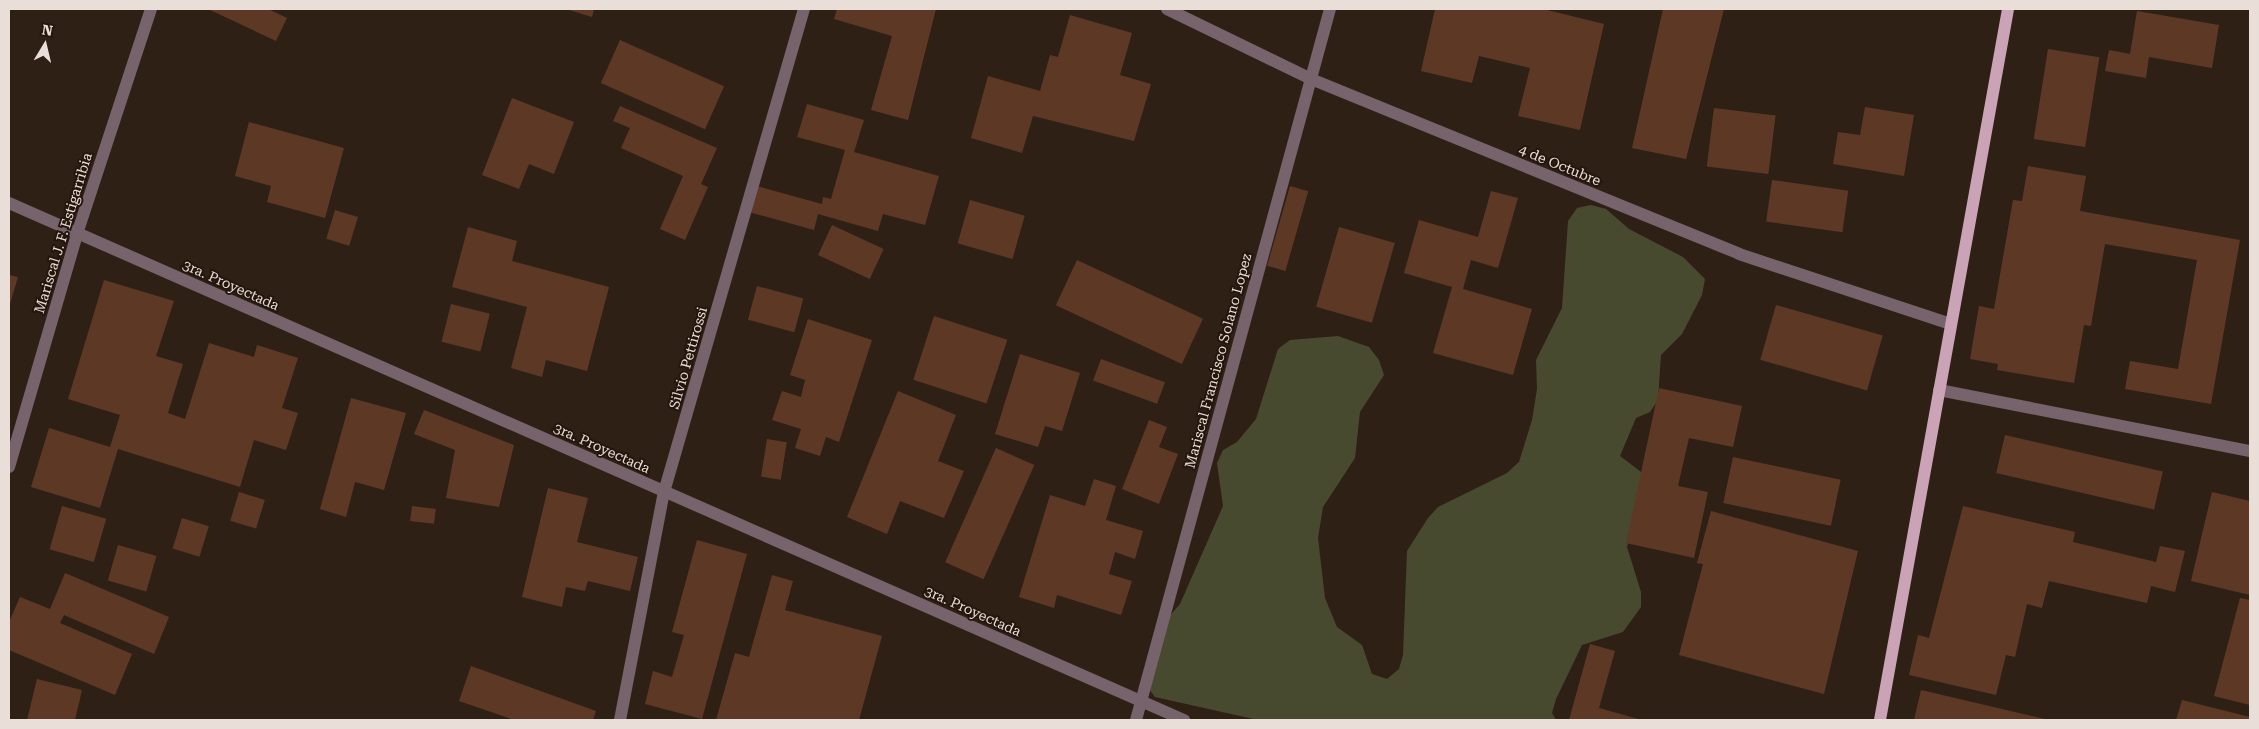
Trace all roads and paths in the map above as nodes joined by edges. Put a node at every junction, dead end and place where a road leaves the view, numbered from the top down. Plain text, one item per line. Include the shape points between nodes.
1 (151, 9) edge
2 (804, 9) edge
3 (1167, 9) edge
4 (1330, 9) edge
5 (2008, 9) edge
6 (1311, 79) junction
7 (9, 203) edge
8 (76, 234) junction
9 (1951, 324) junction
10 (1939, 390) junction
11 (2250, 452) edge
12 (9, 468) edge
13 (664, 492) junction
14 (1140, 702) junction
15 (620, 720) edge
16 (1136, 720) edge
17 (1184, 720) edge
18 (1880, 720) edge

1 - 8 street, Mariscal J. F. Estigarribia
2 - 13 street, Silvio Pettirossi
3 - 6 street, 4 de Octubre
4 - 6 street, Mariscal Francisco Solano Lopez
5 - 9 main road
6 - 9 street, 4 de Octubre via 1738,254
6 - 14 street, Mariscal Francisco Solano Lopez
7 - 8 street, 3ra. Proyectada
8 - 12 street, Mariscal J. F. Estigarribia
8 - 13 street, 3ra. Proyectada
9 - 10 main road
10 - 11 street
10 - 18 main road
13 - 14 street, 3ra. Proyectada
13 - 15 street, Silvio Pettirossi
14 - 16 street, Mariscal Francisco Solano Lopez
14 - 17 street, 3ra. Proyectada

